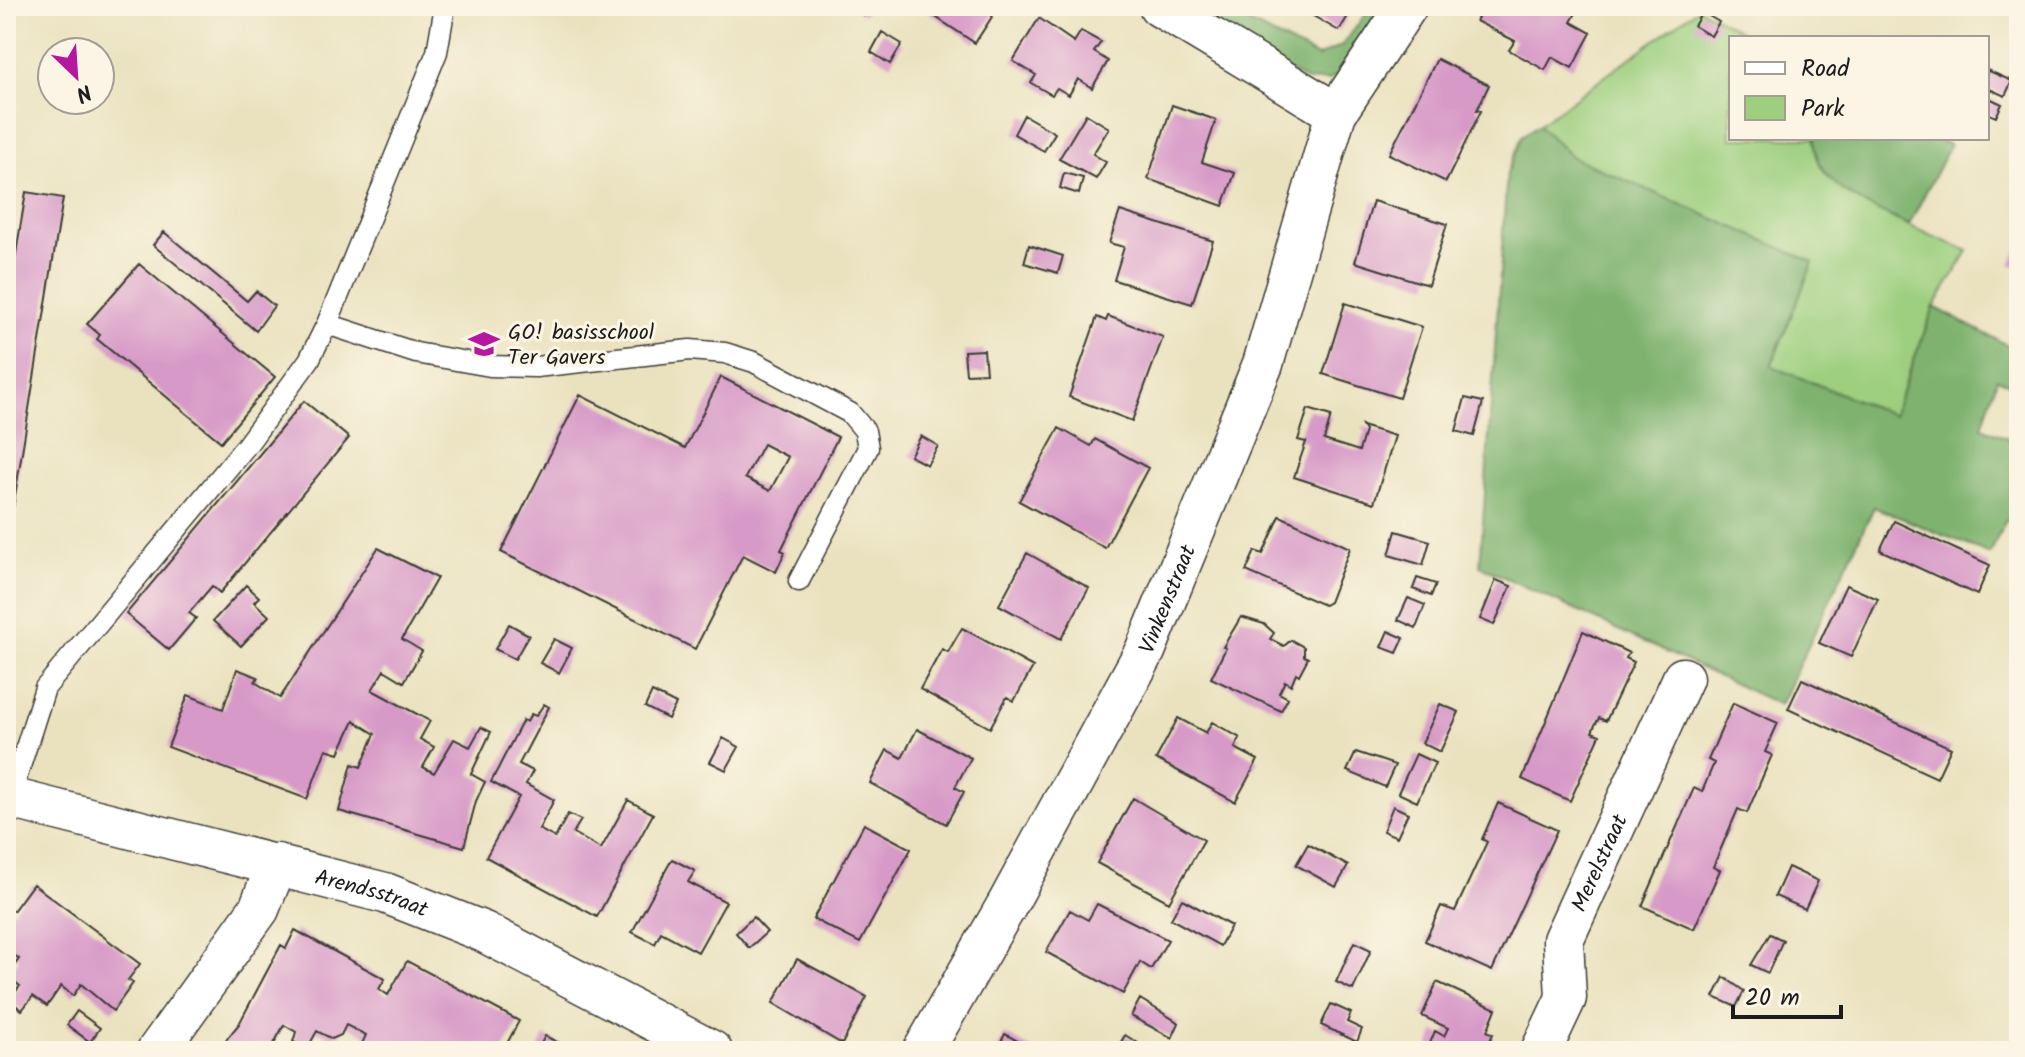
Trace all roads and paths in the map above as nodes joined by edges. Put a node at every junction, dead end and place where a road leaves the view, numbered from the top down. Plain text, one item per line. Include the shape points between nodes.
1 (445, 6) edge
2 (1159, 6) edge
3 (1407, 6) edge
4 (1336, 113) junction
5 (327, 324) junction
6 (799, 581) dead end
7 (1683, 678) dead end
8 (8, 797) edge
9 (277, 864) junction
10 (157, 1051) edge
11 (712, 1051) edge
12 (923, 1051) edge
13 (1541, 1051) edge

1 - 5 lane via 437,52
2 - 4 street
3 - 4 street, Vinkenstraat
4 - 12 street, Vinkenstraat via 1263,364 1145,651
5 - 6 lane via 416,353 490,366 536,367 690,350 725,353 754,362 850,413 865,431 868,448
5 - 8 lane via 309,360 246,446 45,688
7 - 13 street, Merelstraat via 1563,940 1566,998
8 - 9 street, Arendsstraat
9 - 10 street via 259,909
9 - 11 street, Arendsstraat via 385,893 484,932

